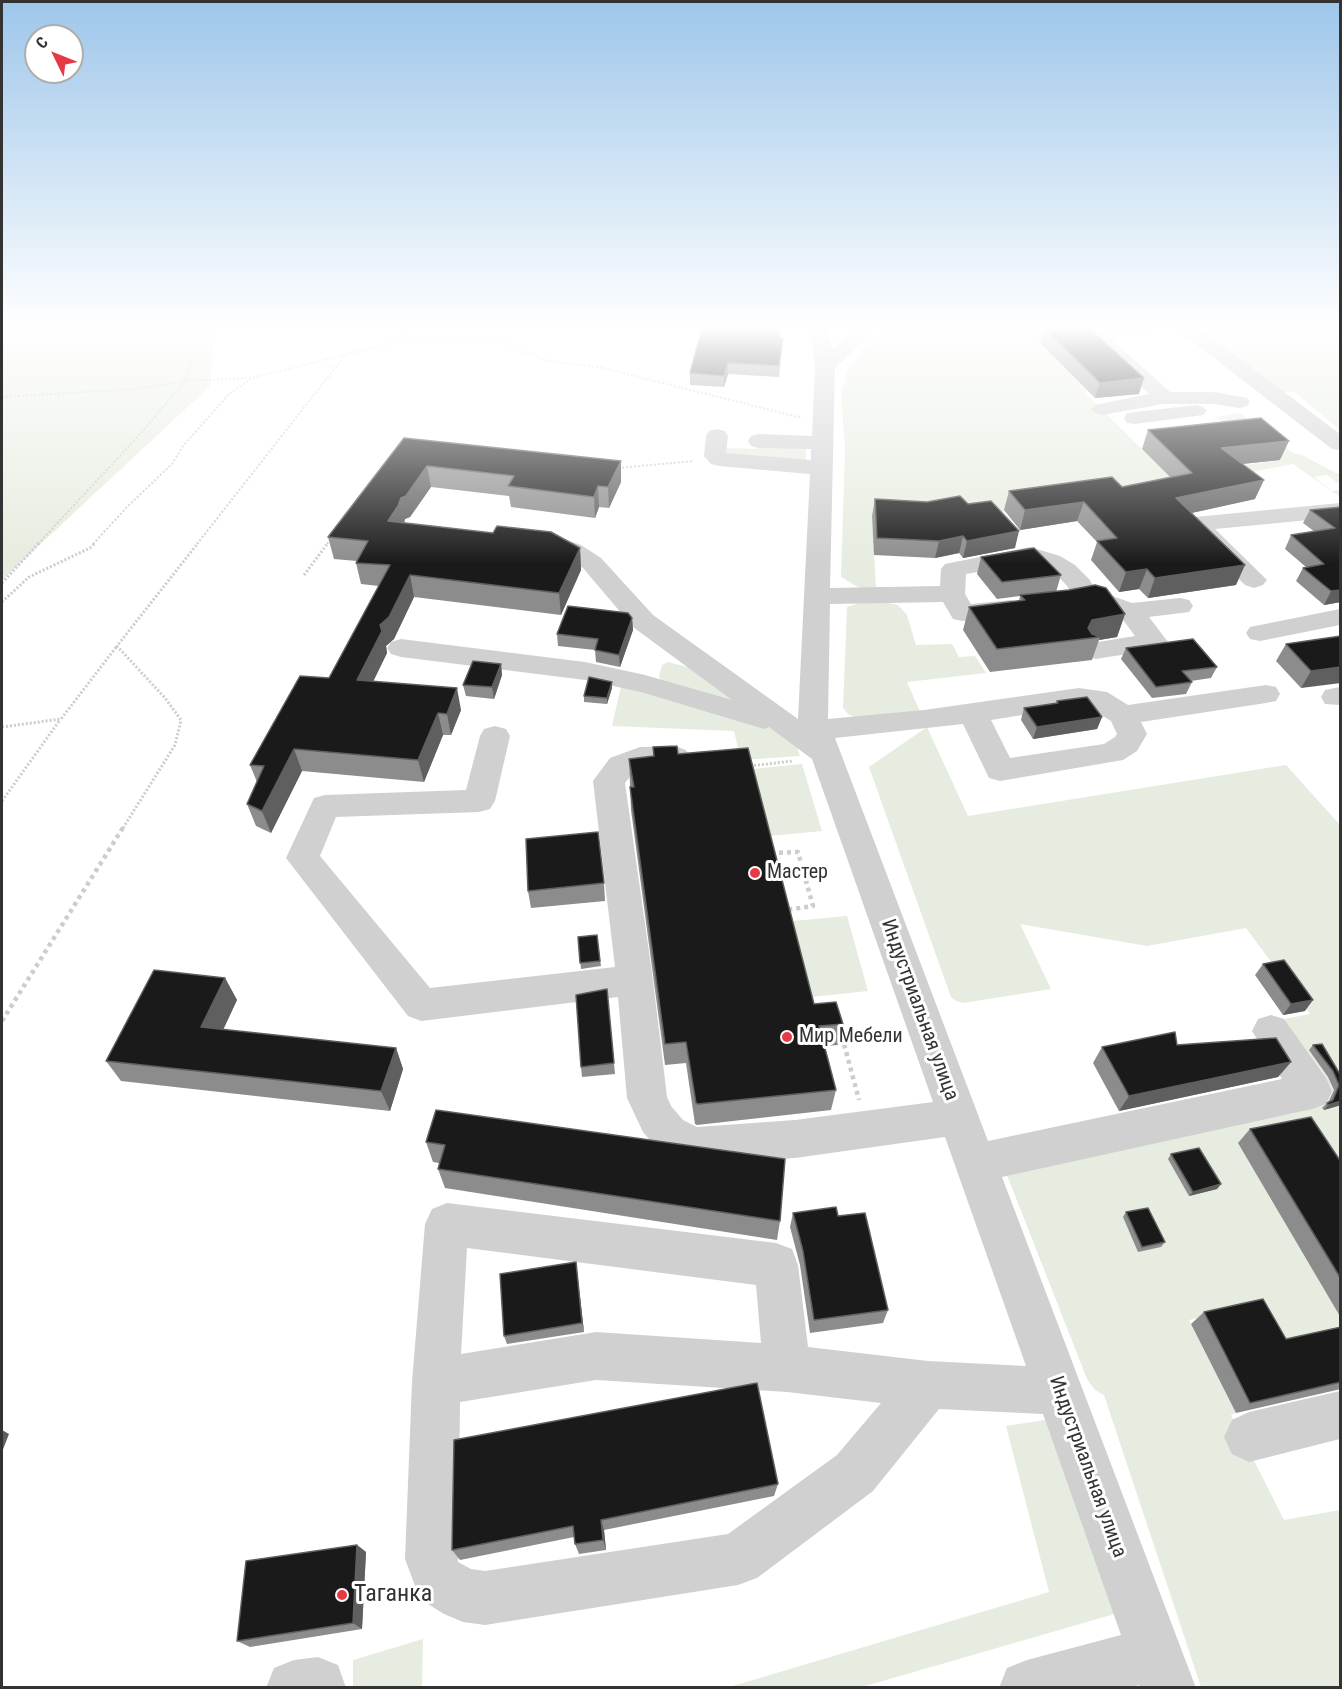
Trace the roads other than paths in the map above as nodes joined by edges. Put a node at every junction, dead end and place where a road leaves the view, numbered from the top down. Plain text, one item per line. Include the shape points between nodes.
1 (823, 407) edge
2 (1114, 407) edge
3 (1229, 407) edge
4 (1294, 407) edge
5 (1102, 409) dead end
6 (1135, 418) dead end
7 (717, 436) dead end
8 (759, 441) dead end
9 (1341, 444) edge
10 (822, 445) junction
11 (1341, 510) edge
12 (521, 536) edge
13 (1254, 580) dead end
14 (952, 594) junction
15 (1083, 595) junction
16 (818, 596) junction
17 (1180, 606) dead end
18 (1130, 611) junction
19 (1341, 616) edge
20 (1260, 633) dead end
21 (668, 638) junction
22 (401, 648) dead end
23 (1096, 650) edge
24 (645, 684) junction
25 (1266, 694) dead end
26 (973, 713) junction
27 (1123, 715) junction
28 (495, 736) dead end
29 (814, 742) junction
30 (709, 756) edge
31 (635, 980) junction
32 (1271, 1031) dead end
33 (958, 1117) junction
34 (976, 1163) junction
35 (787, 1368) junction
36 (436, 1382) junction
37 (928, 1385) junction
38 (1059, 1391) junction
39 (1341, 1415) edge
40 (1249, 1437) dead end
41 (1161, 1670) edge
42 (294, 1688) edge
43 (318, 1688) edge
44 (1027, 1688) edge

1 - 10 street, Индустриальная улица
2 - 5 street
3 - 6 street
4 - 9 street
7 - 10 street via 715,456 719,459
8 - 10 street
10 - 16 street, Индустриальная улица
11 - 13 street via 1196,524
12 - 21 street via 544,538 592,562 644,621
14 - 15 street via 962,613 1045,605 1077,600
14 - 15 street via 954,568 1030,555 1066,570 1081,585
14 - 16 street
15 - 18 street
16 - 29 street, Индустриальная улица
17 - 18 street
18 - 23 street via 1154,642
19 - 20 street
21 - 24 street
21 - 29 street
22 - 24 street via 585,671
24 - 29 street
25 - 27 street
26 - 27 street via 1079,697 1097,699
26 - 27 street via 1000,770 1112,753 1126,744 1132,734
26 - 29 street
28 - 31 street via 479,801 325,806 303,858 421,1005
29 - 33 street, Индустриальная улица
30 - 31 street via 640,758 621,766 609,781
31 - 33 street via 646,1098 669,1133 694,1146 795,1139
32 - 34 street via 1312,1091
33 - 34 street, Индустриальная улица
34 - 38 street, Индустриальная улица
35 - 36 street via 596,1356
35 - 36 street via 776,1265 447,1224
35 - 37 street
36 - 37 street via 430,1560 439,1580 464,1595 485,1598 738,1559 855,1473
37 - 38 street
38 - 41 street, Индустриальная улица
39 - 40 street
41 - 44 street
42 - 43 street

